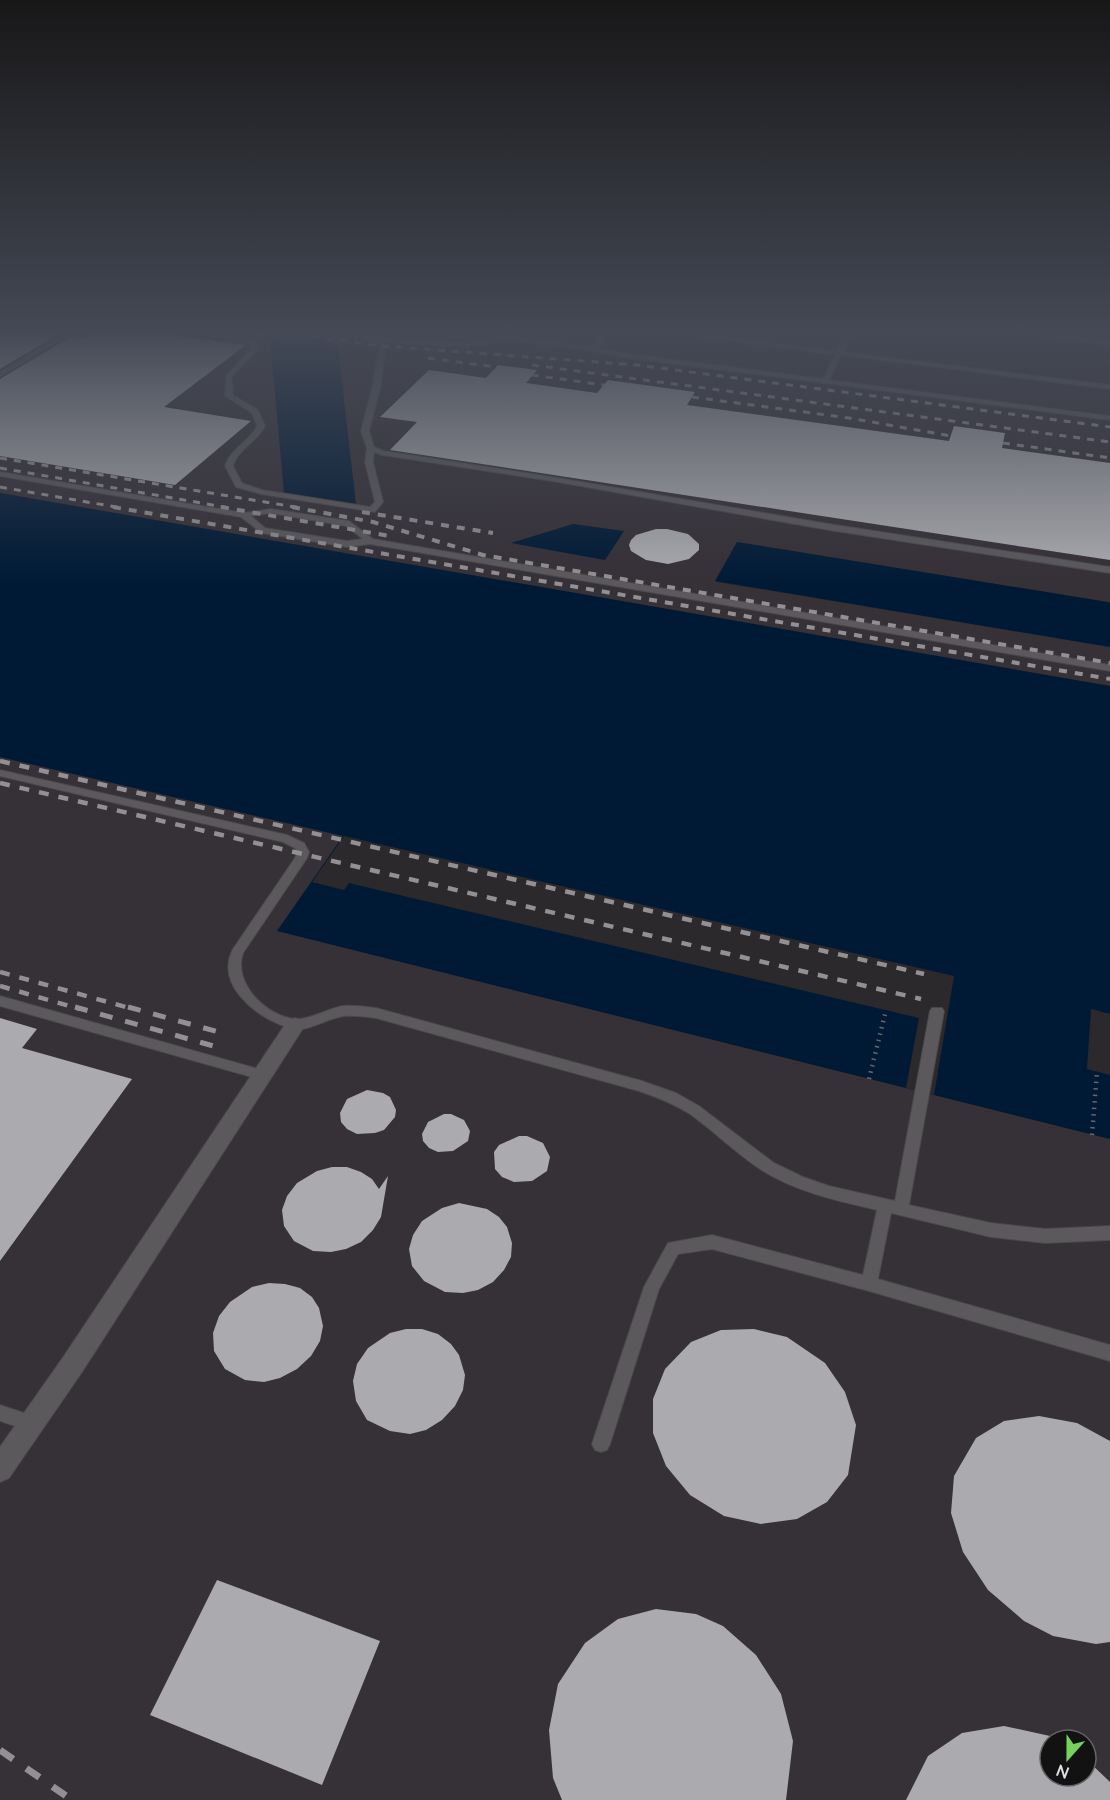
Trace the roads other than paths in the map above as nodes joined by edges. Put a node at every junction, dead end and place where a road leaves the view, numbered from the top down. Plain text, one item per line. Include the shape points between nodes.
1 (256, 415) edge
2 (369, 415) edge
3 (1087, 415) edge
4 (1110, 418) edge
5 (370, 448) junction
6 (0, 474) edge
7 (244, 515) junction
8 (370, 541) junction
9 (1110, 570) edge
10 (1110, 668) edge
11 (0, 773) edge
12 (0, 1001) edge
13 (936, 1011) dead end
14 (295, 1025) junction
15 (262, 1075) junction
16 (893, 1207) junction
17 (1110, 1233) edge
18 (869, 1284) junction
19 (1110, 1353) edge
20 (0, 1413) edge
21 (30, 1424) junction
22 (601, 1444) dead end
23 (0, 1469) edge

1 - 5 lane via 261,426 229,466 239,485 261,492 372,510 379,502 369,462
2 - 5 lane via 365,431
3 - 4 lane
5 - 9 lane via 381,453 829,528
6 - 7 lane
7 - 8 lane via 262,530 346,544
7 - 8 lane via 271,511 349,524
8 - 10 lane
11 - 14 lane via 287,839 300,846 301,858 243,941 234,961 244,993 271,1016
12 - 15 lane
13 - 16 lane
14 - 15 street
14 - 16 lane via 344,1011 376,1013 642,1086 694,1110 769,1167 798,1181
15 - 21 street
16 - 17 lane via 991,1230 1045,1236
16 - 18 lane
18 - 19 lane
18 - 22 lane via 712,1242 673,1248 652,1287
20 - 21 lane
21 - 23 street

